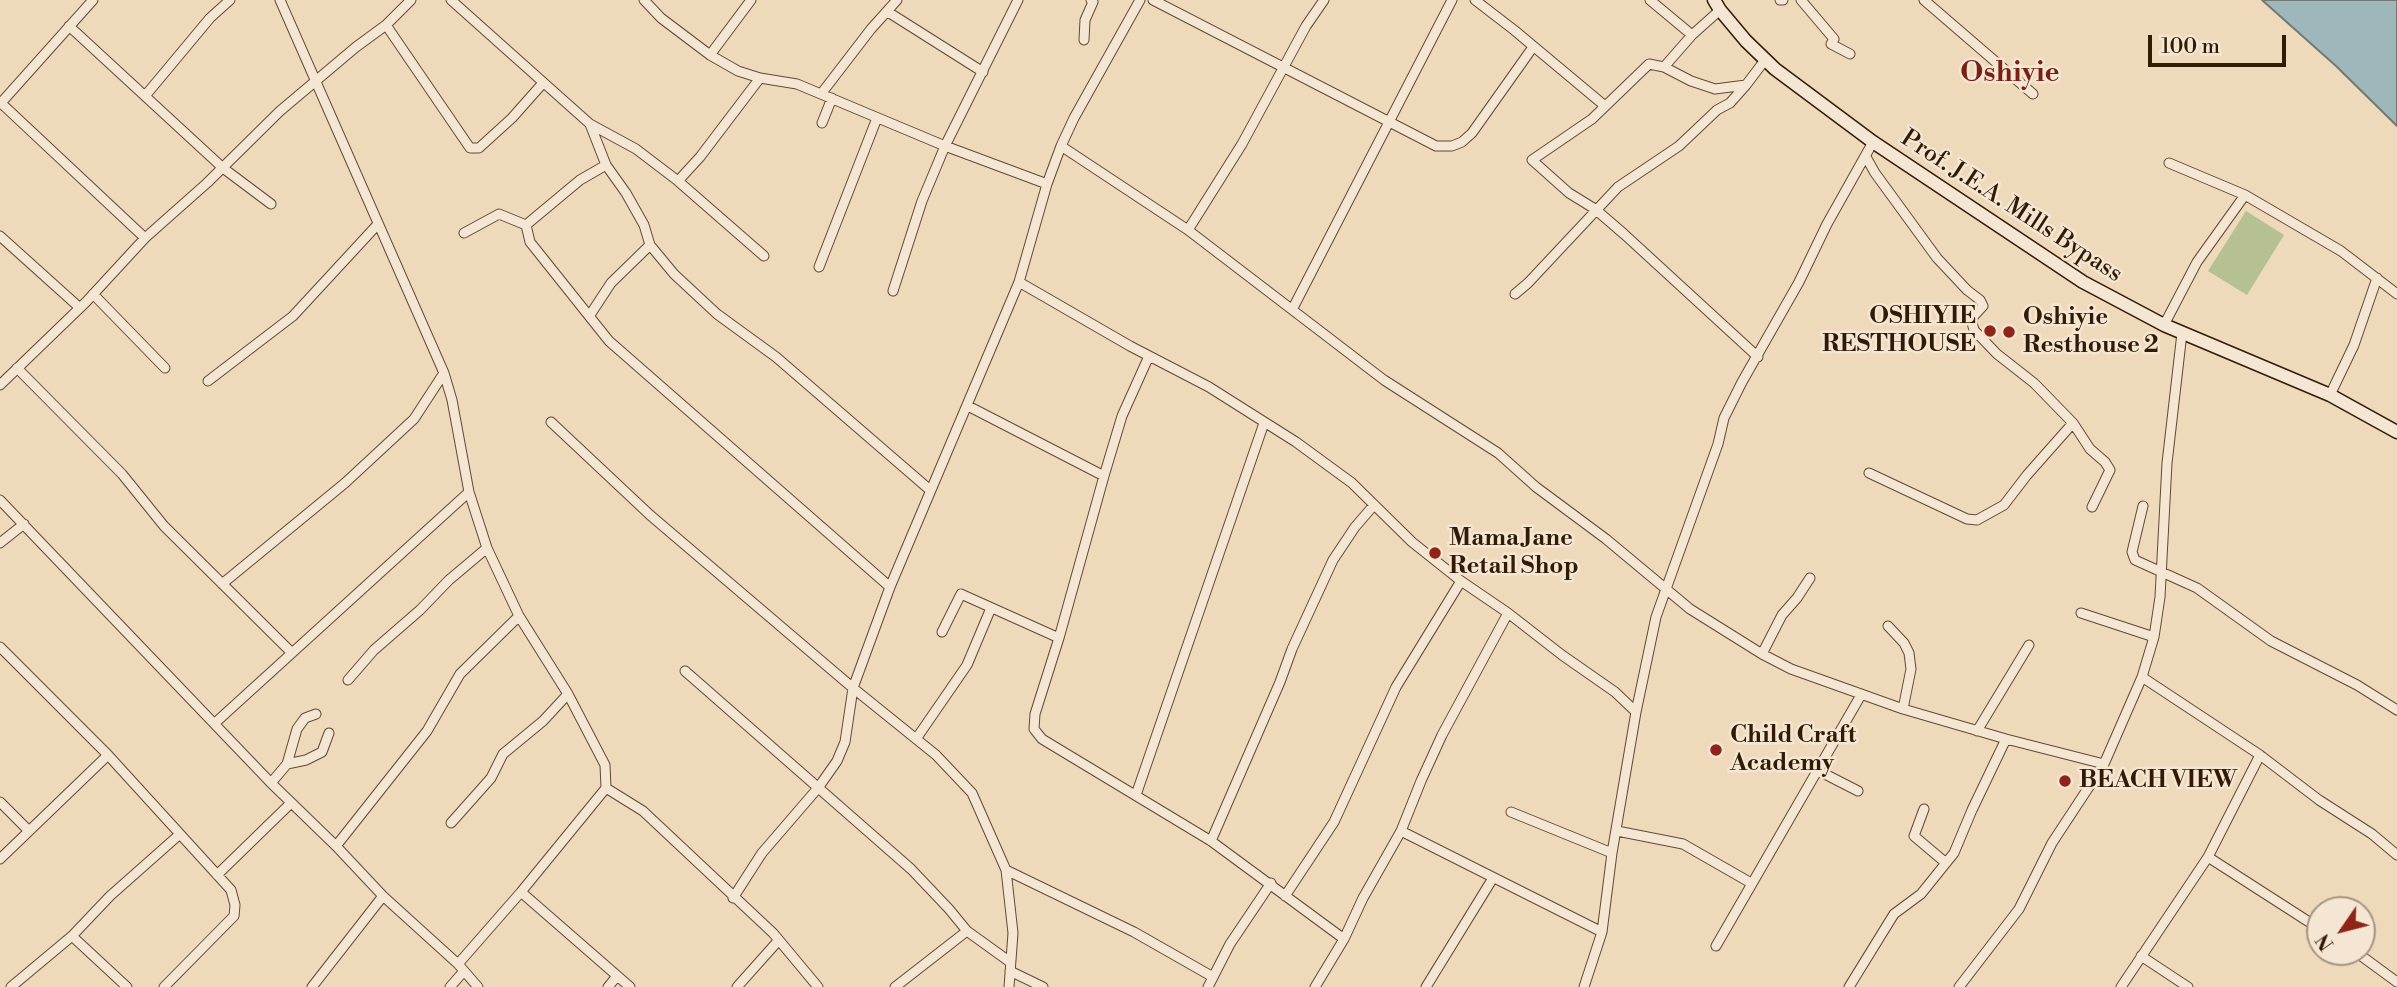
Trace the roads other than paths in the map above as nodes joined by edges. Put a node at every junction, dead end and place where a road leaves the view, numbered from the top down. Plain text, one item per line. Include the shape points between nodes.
1 (93, 0) edge
2 (230, 0) edge
3 (280, 0) edge
4 (411, 0) edge
5 (451, 0) edge
6 (644, 0) edge
7 (751, 0) edge
8 (897, 0) edge
9 (1018, 0) edge
10 (1091, 0) edge
11 (1140, 0) edge
12 (1153, 0) edge
13 (1324, 0) edge
14 (1452, 0) edge
15 (1475, 0) edge
16 (1650, 0) edge
17 (1801, 0) edge
18 (1924, 0) edge
19 (1717, 5) edge
20 (888, 12) junction
21 (386, 25) junction
22 (69, 26) junction
23 (1692, 35) junction
24 (1084, 40) dead end
25 (1533, 47) junction
26 (1850, 54) dead end
27 (710, 55) junction
28 (1765, 60) junction
29 (1664, 67) junction
30 (1285, 68) junction
31 (983, 72) junction
32 (760, 78) junction
33 (316, 80) junction
34 (543, 83) junction
35 (1746, 85) junction
36 (821, 94) junction
37 (2033, 94) dead end
38 (145, 96) junction
39 (832, 98) junction
40 (1, 104) edge
41 (1605, 106) junction
42 (877, 118) junction
43 (1388, 122) junction
44 (822, 123) dead end
45 (590, 124) junction
46 (1873, 142) junction
47 (945, 146) junction
48 (1061, 146) junction
49 (1866, 157) junction
50 (2169, 163) dead end
51 (606, 166) junction
52 (223, 167) junction
53 (678, 181) junction
54 (1048, 184) junction
55 (2245, 194) junction
56 (271, 204) dead end
57 (1595, 209) junction
58 (378, 224) junction
59 (526, 225) junction
60 (1188, 230) junction
61 (464, 233) dead end
62 (0, 236) edge
63 (145, 238) junction
64 (650, 245) junction
65 (764, 256) dead end
66 (819, 267) dead end
67 (2377, 278) junction
68 (1020, 282) junction
69 (893, 291) dead end
70 (93, 294) junction
71 (1515, 294) dead end
72 (2397, 294) edge
73 (80, 308) junction
74 (1293, 308) junction
75 (590, 315) junction
76 (2164, 325) junction
77 (2182, 333) junction
78 (1149, 356) junction
79 (1758, 357) junction
80 (17, 368) junction
81 (165, 368) dead end
82 (444, 373) junction
83 (208, 381) dead end
84 (1, 383) edge
85 (2330, 395) junction
86 (968, 406) junction
87 (551, 422) dead end
88 (1264, 423) junction
89 (2073, 423) junction
90 (2397, 432) edge
91 (1869, 473) dead end
92 (1104, 476) junction
93 (930, 490) junction
94 (469, 492) junction
95 (0, 500) edge
96 (1374, 505) junction
97 (2143, 506) dead end
98 (2092, 507) dead end
99 (24, 524) junction
100 (0, 543) edge
101 (487, 548) junction
102 (2161, 572) junction
103 (1810, 578) dead end
104 (1461, 582) junction
105 (222, 584) junction
106 (890, 587) junction
107 (1667, 590) junction
108 (991, 608) junction
109 (1508, 613) junction
110 (2081, 613) dead end
111 (519, 616) junction
112 (1888, 626) dead end
113 (942, 632) dead end
114 (2154, 637) junction
115 (1059, 638) junction
116 (2029, 645) dead end
117 (0, 647) edge
118 (292, 653) junction
119 (1762, 654) junction
120 (685, 671) dead end
121 (2142, 677) junction
122 (348, 680) dead end
123 (853, 688) junction
124 (568, 694) junction
125 (1861, 695) junction
126 (1903, 709) junction
127 (2397, 710) edge
128 (1636, 712) junction
129 (316, 714) dead end
130 (215, 723) junction
131 (1977, 731) junction
132 (329, 733) dead end
133 (916, 739) junction
134 (2006, 739) junction
135 (108, 755) junction
136 (2260, 755) junction
137 (287, 764) junction
138 (2104, 764) junction
139 (1817, 770) junction
140 (271, 783) junction
141 (606, 788) junction
142 (818, 788) junction
143 (1858, 791) dead end
144 (1136, 795) junction
145 (0, 803) edge
146 (291, 803) junction
147 (1924, 809) dead end
148 (1511, 812) dead end
149 (451, 823) dead end
150 (29, 831) junction
151 (1401, 831) junction
152 (1617, 831) junction
153 (180, 834) junction
154 (1211, 841) junction
155 (336, 846) junction
156 (1612, 853) junction
157 (2397, 855) edge
158 (2208, 857) junction
159 (0, 859) edge
160 (1947, 863) junction
161 (1006, 870) junction
162 (217, 875) junction
163 (1493, 878) junction
164 (1271, 883) junction
165 (1751, 883) junction
166 (521, 892) junction
167 (383, 896) junction
168 (1285, 896) junction
169 (733, 898) junction
170 (2306, 920) edge
171 (967, 931) junction
172 (1602, 932) junction
173 (72, 936) junction
174 (1344, 939) junction
175 (778, 942) junction
176 (1716, 946) dead end
177 (2140, 956) junction
178 (1010, 966) junction
179 (2375, 966) edge
180 (461, 968) junction
181 (617, 976) junction
182 (1213, 977) junction
183 (2397, 982) edge
184 (11, 987) edge
185 (127, 987) edge
186 (164, 987) edge
187 (312, 987) edge
188 (450, 987) edge
189 (478, 987) edge
190 (608, 987) edge
191 (630, 987) edge
192 (737, 987) edge
193 (818, 987) edge
194 (895, 987) edge
195 (1009, 987) edge
196 (1043, 987) edge
197 (1208, 987) edge
198 (1315, 987) edge
199 (1426, 987) edge
200 (1584, 987) edge
201 (1849, 987) edge
202 (1959, 987) edge
203 (2121, 987) edge
204 (2188, 987) edge

1 - 22 street
2 - 38 street via 209,18
3 - 33 street
4 - 21 street
5 - 34 street
6 - 27 street
7 - 27 street
8 - 20 street
9 - 31 street
10 - 24 street
11 - 48 street
12 - 30 street
13 - 30 street
14 - 43 street
15 - 25 street
16 - 23 street
17 - 26 street via 1834,39 1831,44
18 - 37 street
19 - 23 street
19 - 28 street, Prof. J.E.A. Mills Bypass
20 - 31 street
20 - 36 street
21 - 33 street
21 - 34 street via 470,148 479,148
22 - 38 street
22 - 40 street
23 - 29 street
25 - 41 street
25 - 43 street via 1462,142 1436,146
27 - 32 street
28 - 35 street
28 - 46 street, Prof. J.E.A. Mills Bypass
29 - 35 street via 1716,89
29 - 41 street via 1649,64
30 - 43 street
30 - 60 street
31 - 47 street
32 - 36 street
32 - 53 street
33 - 52 street
33 - 58 street
34 - 45 street
35 - 57 street via 1679,146 1618,187
36 - 39 street
38 - 52 street
39 - 42 street
39 - 44 street
40 - 63 street
41 - 57 street via 1532,160
42 - 47 street
42 - 66 street
43 - 74 street
45 - 51 street
45 - 53 street via 636,149
46 - 49 street
46 - 76 street, Prof. J.E.A. Mills Bypass via 2083,282
47 - 54 street
47 - 69 street
48 - 54 street
48 - 60 street
49 - 79 street
49 - 89 street via 1937,258 1980,300 1983,306 1971,319 1974,330
50 - 55 street
51 - 59 street via 580,180
51 - 64 street via 638,214
52 - 56 street
52 - 63 street
53 - 65 street
54 - 68 street
55 - 67 street
55 - 76 street via 2197,262
57 - 71 street
57 - 79 street
58 - 82 street
58 - 83 street via 293,316
59 - 61 street via 499,214
59 - 75 street via 530,242
60 - 74 street
62 - 73 street
63 - 70 street
64 - 75 street via 611,283
64 - 93 street via 717,314 776,357
67 - 72 street
67 - 85 street via 2354,345
68 - 78 street
68 - 86 street
70 - 73 street
70 - 81 street
73 - 80 street
74 - 107 street via 1384,380 1498,453
75 - 106 street via 610,341
76 - 77 street, Prof. J.E.A. Mills Bypass
77 - 85 street, Prof. J.E.A. Mills Bypass
77 - 102 street via 2167,463
78 - 88 street
78 - 92 street via 1122,416
79 - 107 street via 1724,418
80 - 84 street
80 - 105 street
82 - 94 street
82 - 105 street via 414,419 345,483
85 - 90 street, Prof. J.E.A. Mills Bypass
86 - 92 street
86 - 93 street
87 - 123 street via 650,515
88 - 96 street via 1352,482
88 - 144 street
89 - 91 street via 2004,505 1978,520
89 - 98 street via 2110,470
92 - 115 street
93 - 106 street
94 - 101 street
94 - 118 street
95 - 99 street
96 - 104 street
96 - 154 street via 1333,560
97 - 102 street via 2133,556
99 - 100 street
99 - 130 street
101 - 111 street
101 - 122 street via 374,650
102 - 114 street
102 - 127 street via 2197,588 2271,641
103 - 119 street via 1782,615
104 - 109 street
104 - 168 street via 1396,687 1334,822
105 - 118 street
106 - 123 street
107 - 119 street
107 - 128 street via 1656,617
108 - 113 street via 961,594
108 - 115 street
108 - 133 street via 967,665
109 - 128 street
109 - 151 street via 1442,735
110 - 114 street
111 - 124 street
111 - 155 street via 460,674 428,731
112 - 126 street via 1909,653 1911,668
114 - 121 street
115 - 144 street via 1034,729 1042,739
116 - 131 street
117 - 135 street
118 - 130 street
119 - 125 street
120 - 142 street
121 - 136 street
121 - 138 street
123 - 133 street
123 - 142 street via 845,742
124 - 141 street via 605,765
124 - 149 street via 503,754 491,778
125 - 126 street
125 - 139 street
126 - 131 street
128 - 152 street
129 - 137 street via 305,718 297,729
130 - 140 street
131 - 134 street
132 - 137 street via 322,752
133 - 161 street via 972,793
134 - 138 street
134 - 160 street
135 - 150 street
135 - 153 street
136 - 157 street
136 - 158 street
137 - 140 street
138 - 202 street via 2052,843 2020,909
139 - 143 street
139 - 165 street
140 - 146 street
141 - 166 street
141 - 169 street via 643,811
142 - 169 street via 762,853
142 - 171 street via 911,869
144 - 154 street
145 - 150 street
146 - 155 street
146 - 162 street
147 - 160 street via 1914,836
148 - 156 street
150 - 159 street
151 - 163 street
151 - 174 street
152 - 156 street
152 - 165 street via 1683,844
153 - 162 street
153 - 173 street
154 - 164 street
155 - 167 street
156 - 172 street
158 - 170 street
158 - 177 street
160 - 201 street via 1922,894 1894,914
161 - 178 street via 1013,933
161 - 182 street via 1134,932
162 - 186 street via 231,890 234,916
163 - 172 street
163 - 199 street
164 - 168 street
164 - 182 street
165 - 176 street
166 - 180 street
166 - 181 street
167 - 180 street
167 - 187 street
168 - 174 street
169 - 175 street
171 - 178 street
171 - 194 street
172 - 200 street
173 - 184 street
173 - 185 street
174 - 198 street
175 - 192 street
175 - 193 street
177 - 203 street
177 - 204 street
178 - 195 street
178 - 196 street
179 - 183 street
180 - 188 street
180 - 189 street
181 - 190 street
181 - 191 street
182 - 197 street

